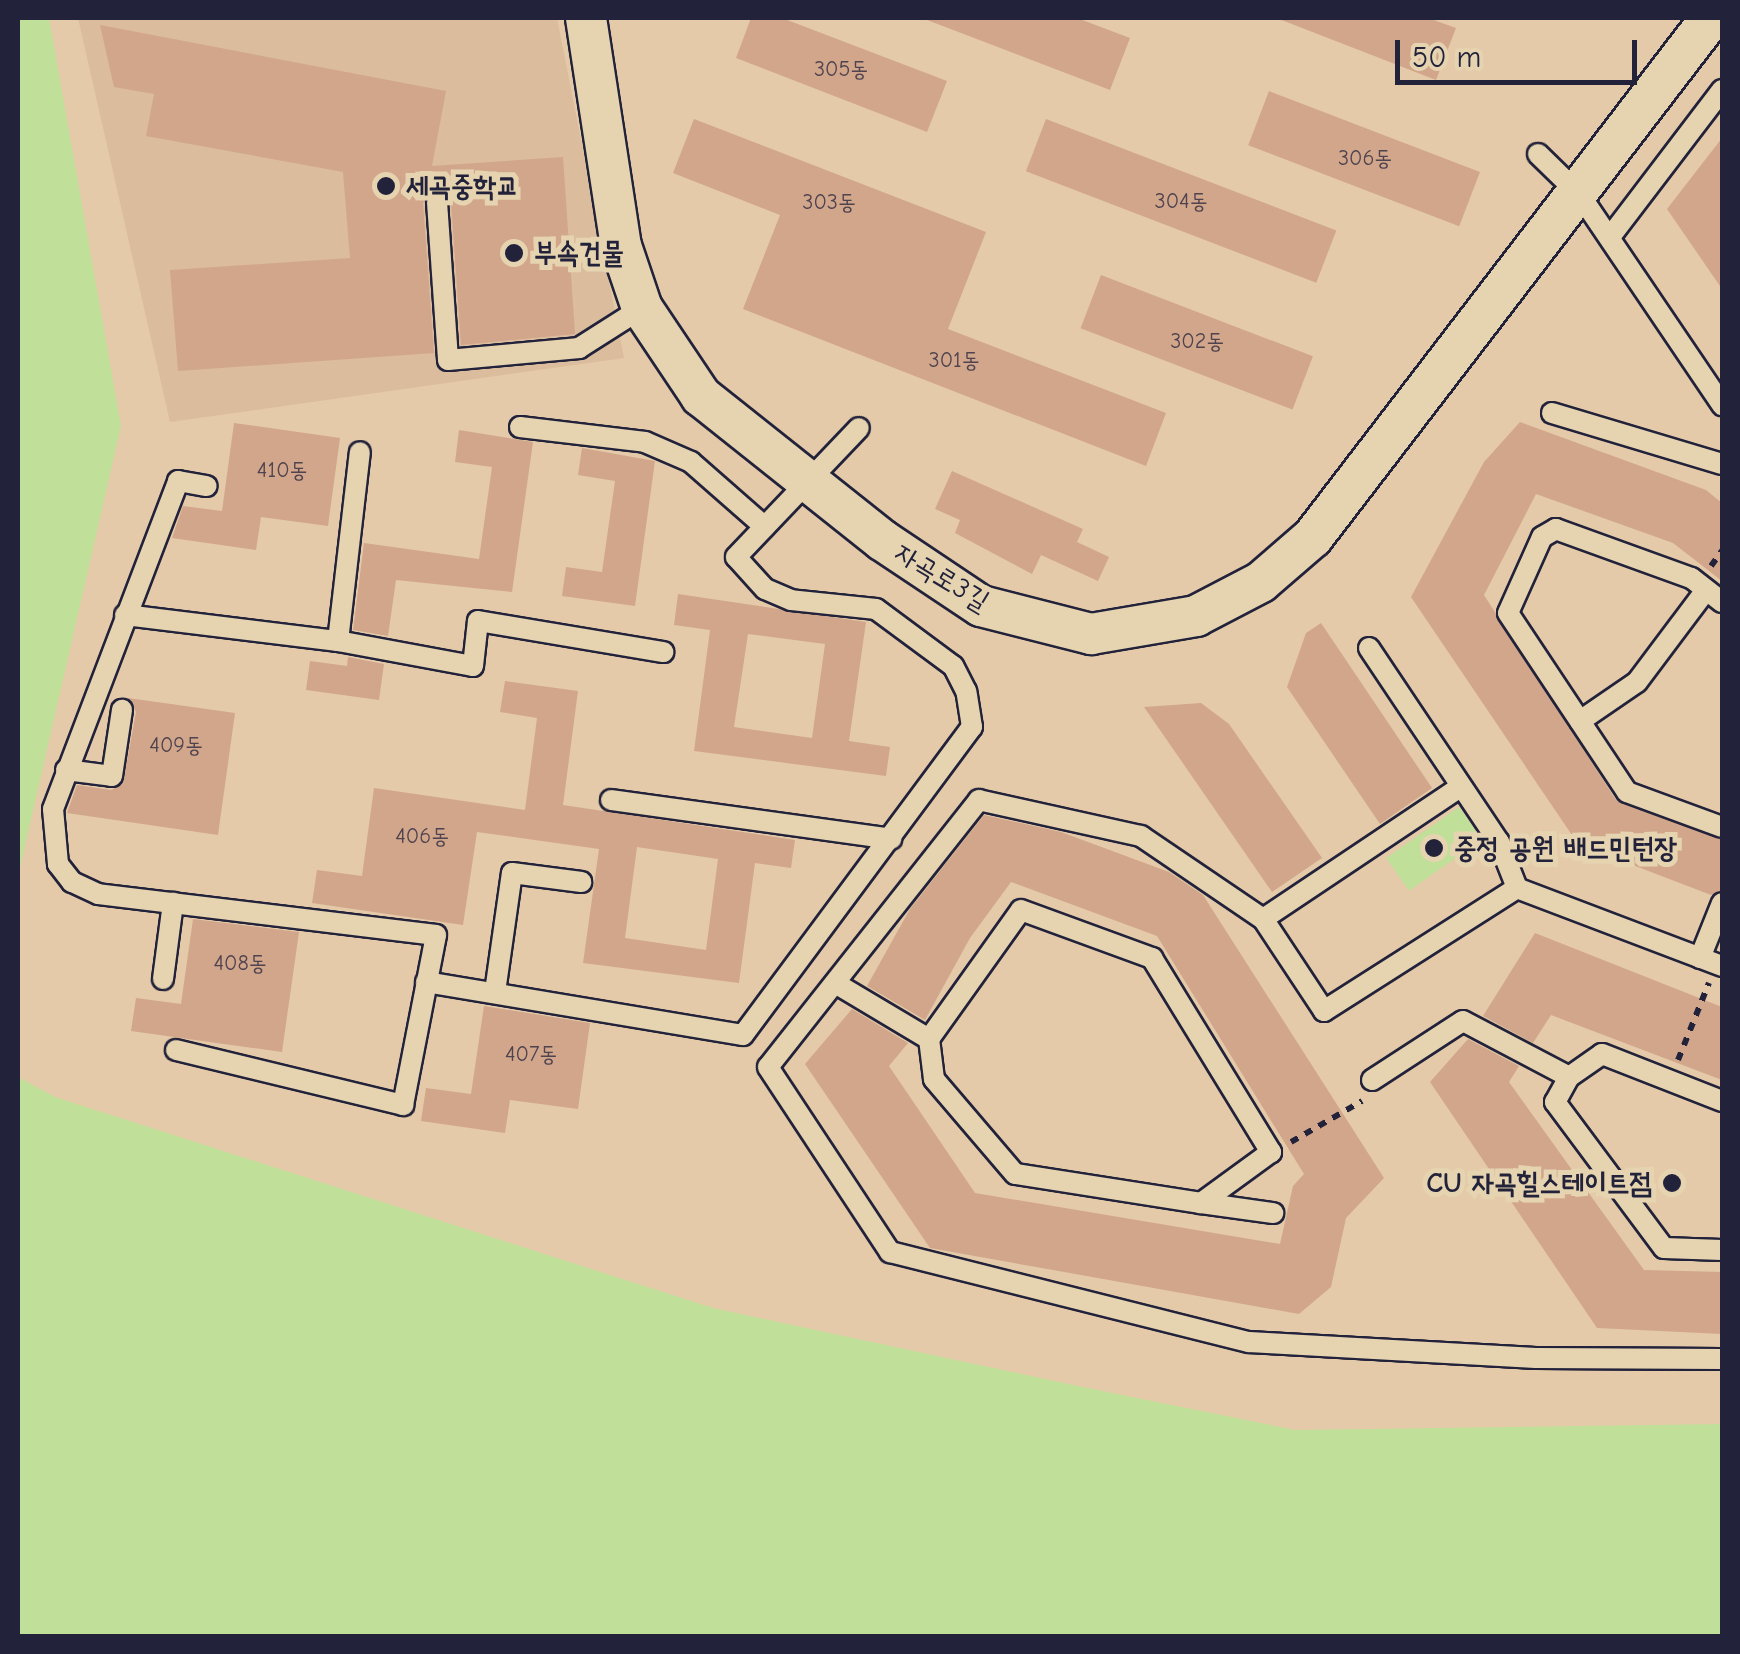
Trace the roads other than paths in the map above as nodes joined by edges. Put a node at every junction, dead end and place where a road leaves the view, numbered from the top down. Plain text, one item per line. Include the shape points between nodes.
1 (586, 18) edge
2 (1712, 18) edge
3 (1722, 90) edge
4 (1538, 154) dead end
5 (1580, 194) junction
6 (437, 202) dead end
7 (1610, 237) junction
8 (642, 308) junction
9 (1722, 406) edge
10 (1552, 413) dead end
11 (520, 427) dead end
12 (859, 428) dead end
13 (360, 452) dead end
14 (1722, 464) edge
15 (808, 481) junction
16 (207, 486) dead end
17 (765, 527) junction
18 (1714, 596) edge
19 (125, 615) junction
20 (338, 641) junction
21 (1368, 648) dead end
22 (664, 652) dead end
23 (122, 710) dead end
24 (1580, 721) junction
25 (66, 770) junction
26 (1458, 788) junction
27 (611, 800) dead end
28 (1722, 827) edge
29 (891, 839) junction
30 (581, 882) dead end
31 (1518, 888) junction
32 (1722, 902) edge
33 (173, 903) junction
34 (1264, 918) junction
35 (1700, 958) junction
36 (1722, 966) edge
37 (163, 978) dead end
38 (426, 982) junction
39 (835, 983) junction
40 (495, 992) junction
41 (928, 1039) junction
42 (176, 1050) dead end
43 (1570, 1076) junction
44 (1372, 1080) dead end
45 (1722, 1101) edge
46 (1201, 1203) junction
47 (1272, 1212) dead end
48 (1722, 1250) edge
49 (1722, 1359) edge

1 - 8 street, 자곡로3길 via 621,246
2 - 5 street, 자곡로3길
3 - 7 lane
4 - 5 lane
5 - 7 lane
5 - 15 street, 자곡로3길 via 1313,537 1261,582 1196,616 1091,634 981,606
6 - 8 lane via 448,360 579,348
7 - 9 lane
8 - 15 street, 자곡로3길 via 702,396
10 - 14 lane
11 - 17 lane via 645,442 691,462
12 - 15 lane
13 - 20 lane
15 - 17 lane
16 - 19 lane via 178,481
17 - 29 lane via 736,557 764,589 792,600 876,610 953,666 966,690 972,728
18 - 24 lane via 1637,682
18 - 24 lane via 1556,529 1542,537 1508,612
19 - 20 lane
19 - 25 lane
20 - 22 lane via 473,666 478,621
21 - 26 lane
23 - 25 lane via 112,776
24 - 28 lane via 1627,792
25 - 33 lane via 52,839 72,882 98,894
26 - 31 lane via 1499,842
26 - 34 lane
27 - 29 lane
29 - 40 lane via 743,1035
30 - 40 lane via 512,874
31 - 34 lane via 1324,1011
31 - 35 lane
32 - 35 lane
33 - 37 lane
33 - 38 lane via 436,935
34 - 39 lane via 1141,836 980,800
35 - 36 lane
38 - 40 lane
38 - 42 lane via 404,1104
39 - 41 lane
39 - 49 lane via 768,1067 890,1252 1249,1342 1536,1358
41 - 46 lane via 934,1078 1015,1174
41 - 46 lane via 1021,910 1152,958 1271,1152
43 - 44 lane via 1463,1022
43 - 45 lane via 1602,1054
43 - 48 lane via 1555,1102 1664,1248
46 - 47 lane

